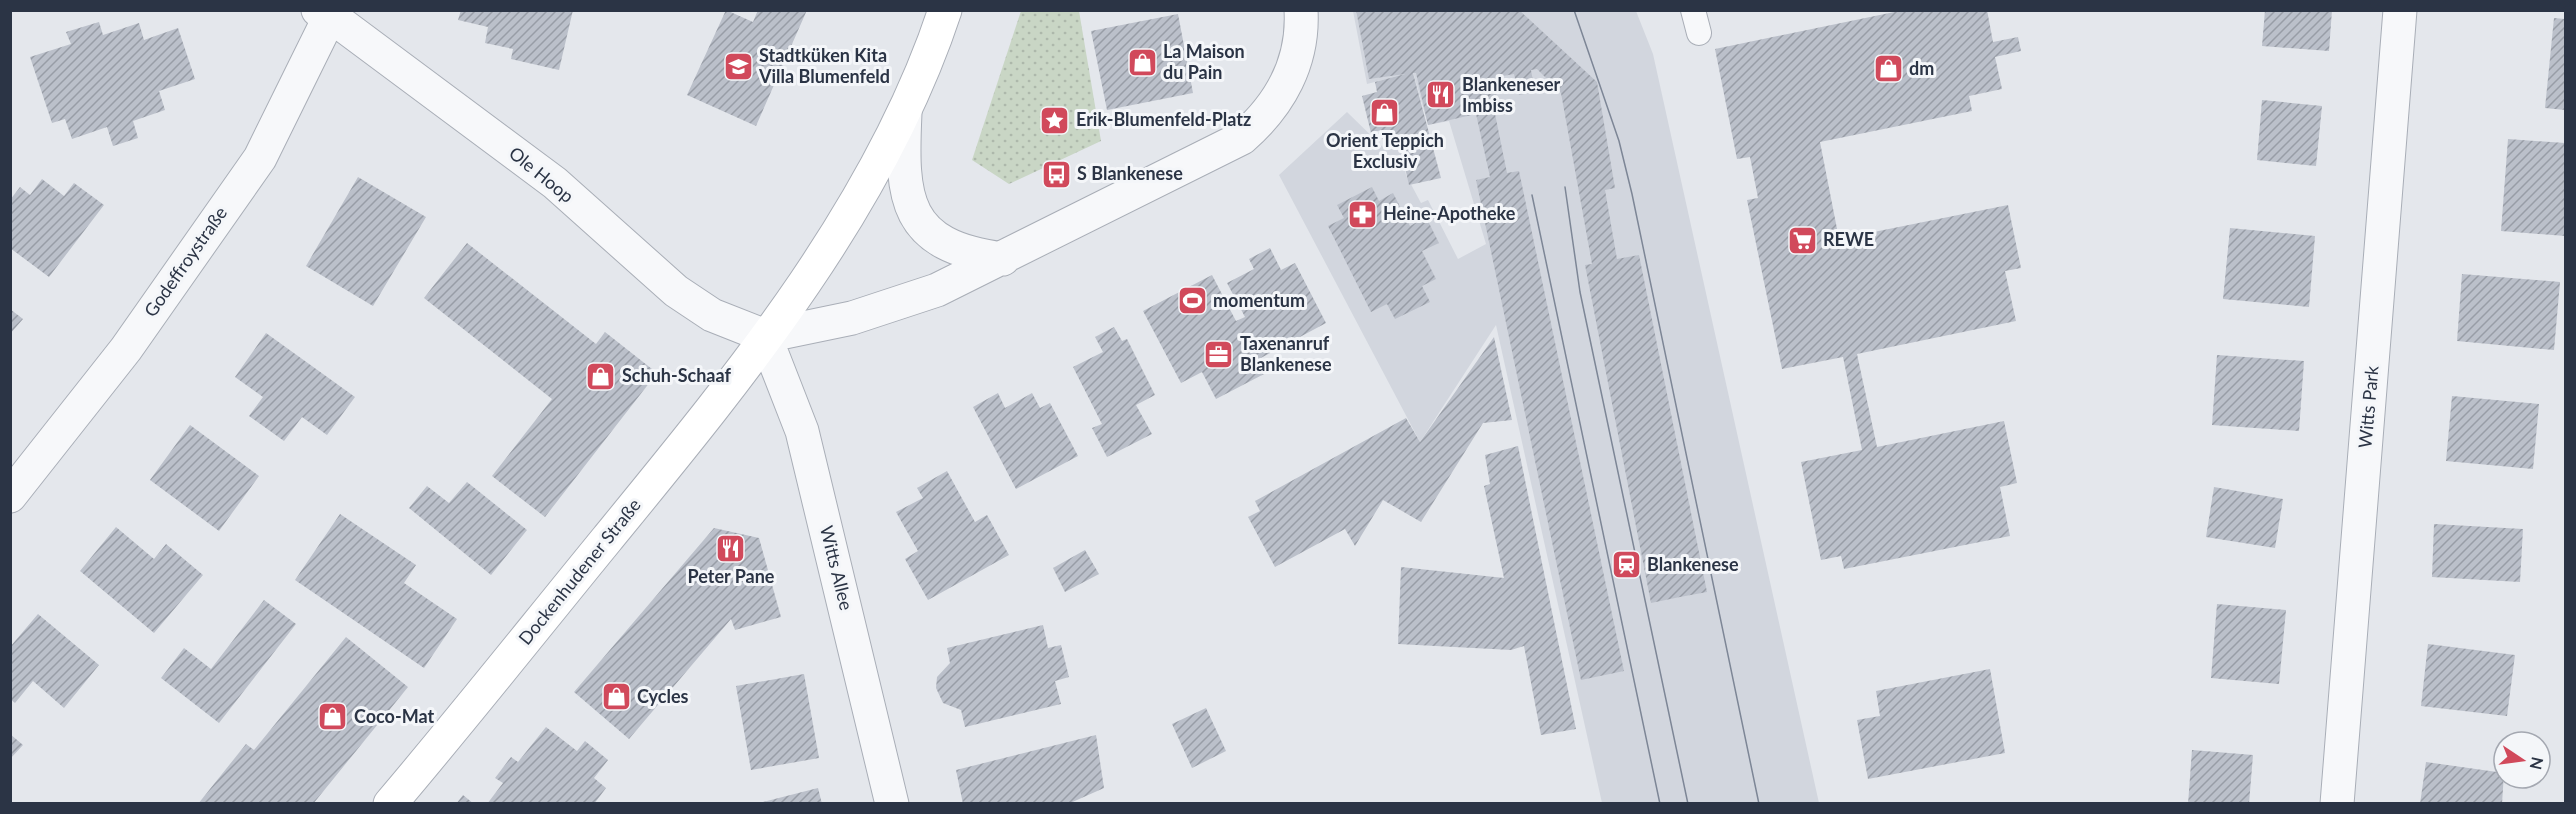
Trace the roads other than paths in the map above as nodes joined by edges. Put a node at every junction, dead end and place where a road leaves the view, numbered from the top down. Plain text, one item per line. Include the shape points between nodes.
1 (945, 10) edge
2 (1301, 10) edge
3 (2400, 10) edge
4 (328, 13) edge
5 (905, 113) junction
6 (1003, 259) junction
7 (765, 336) junction
8 (10, 496) edge
9 (390, 804) edge
10 (892, 804) edge
11 (2337, 804) edge

1 - 5 main road
2 - 6 street via 1300,40 1285,86 1273,107 1242,138
3 - 11 street, Witts Park
4 - 7 street, Ole Hoop via 555,183 676,291 712,315
4 - 8 street, Godeffroystraße via 260,158 126,349
5 - 6 street via 903,172 916,217 925,229 951,246
5 - 7 main road via 818,260
6 - 7 street via 898,304
7 - 9 main road, Dockenhudener Straße via 705,419
7 - 10 street, Witts Allee via 802,431

